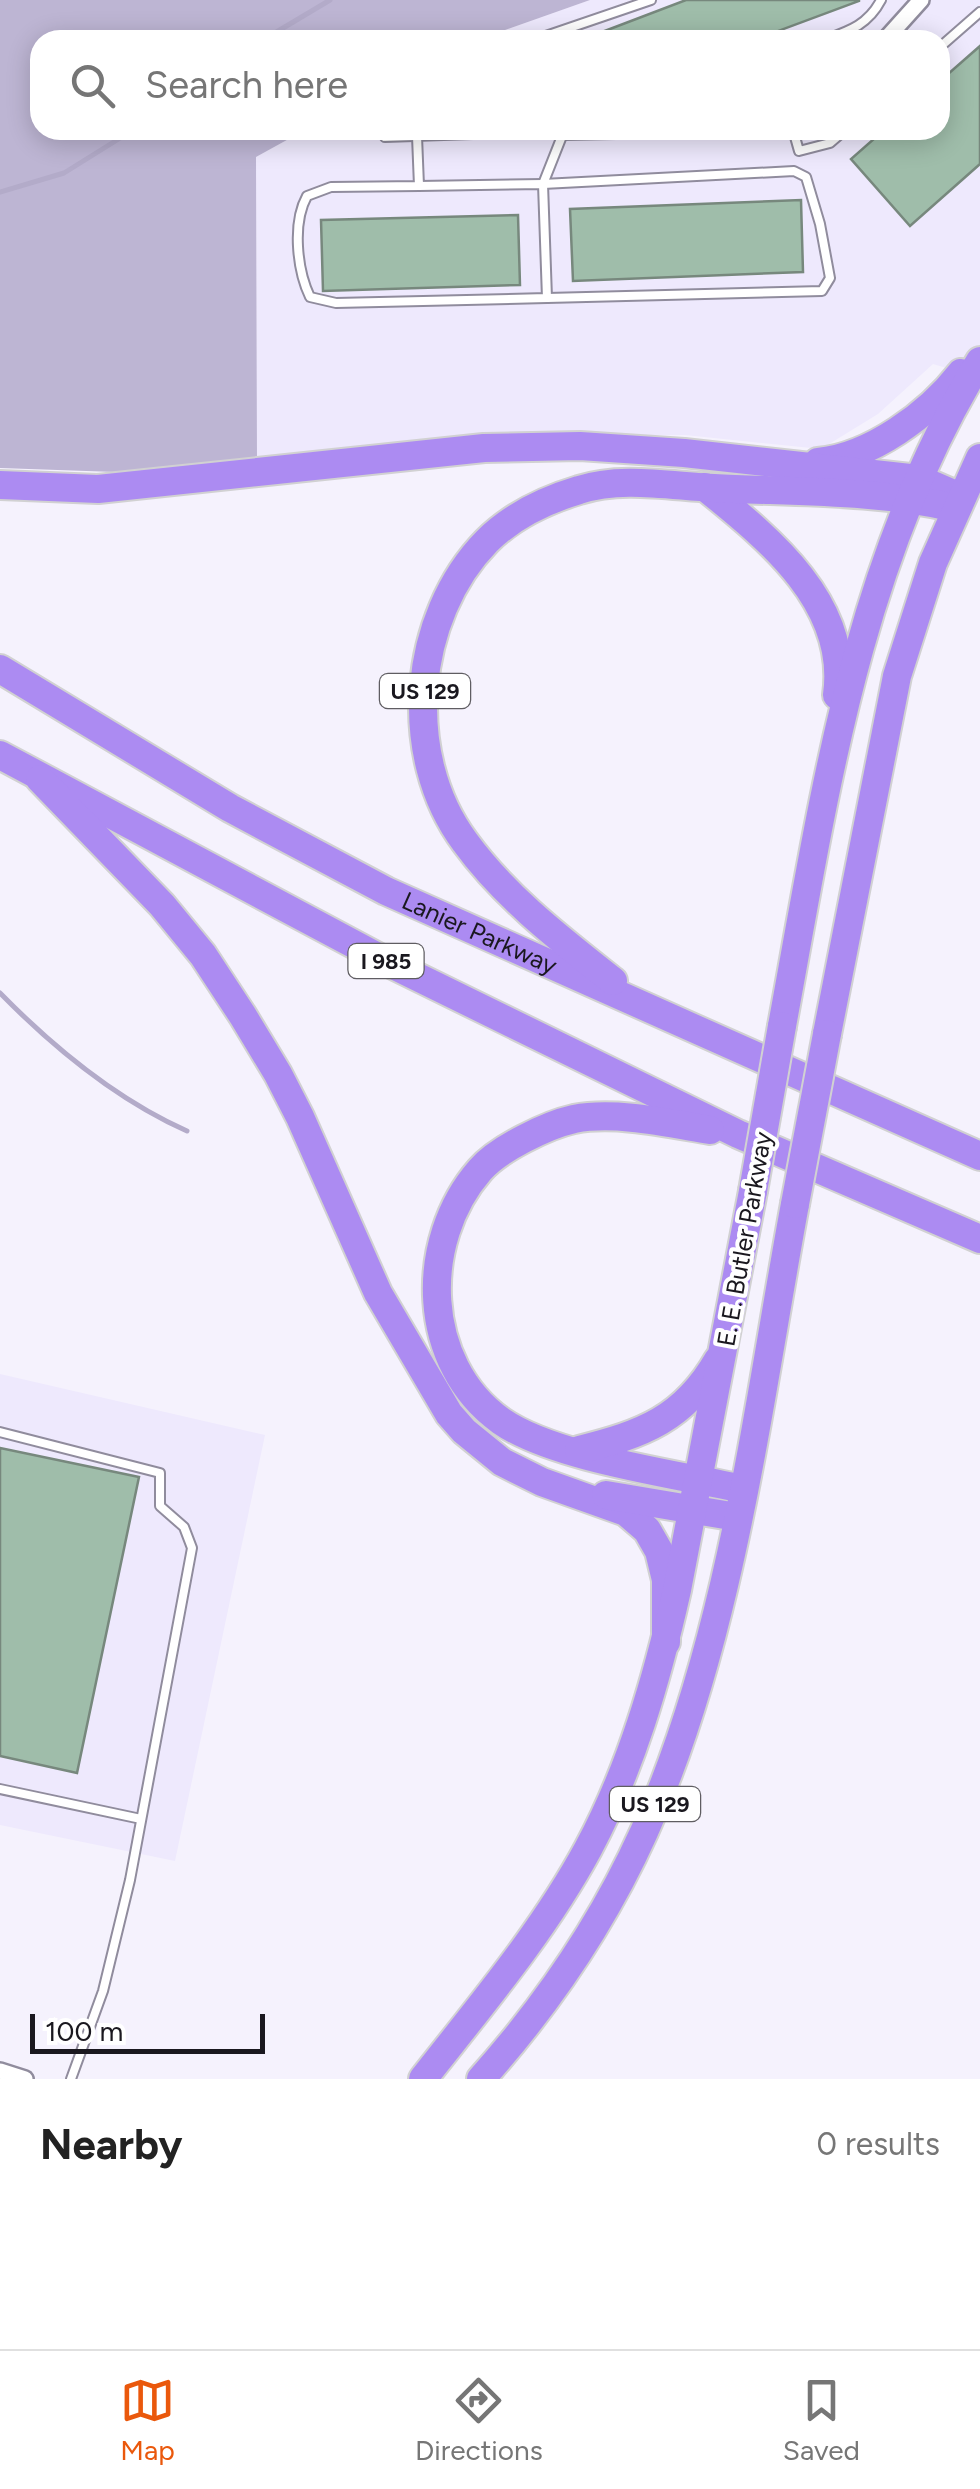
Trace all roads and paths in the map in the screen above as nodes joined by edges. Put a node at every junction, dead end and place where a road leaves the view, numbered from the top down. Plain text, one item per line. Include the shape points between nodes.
1 (651, 0) edge
2 (881, 0) edge
3 (921, 0) edge
4 (980, 12) edge
5 (563, 30) edge
6 (851, 30) edge
7 (894, 30) edge
8 (950, 38) edge
9 (418, 140) edge
10 (560, 140) edge
11 (796, 140) edge
12 (833, 140) edge
13 (799, 151) junction
14 (794, 170) junction
15 (543, 184) junction
16 (418, 186) junction
17 (547, 298) junction
18 (980, 348) edge
19 (980, 361) edge
20 (980, 458) edge
21 (790, 464) junction
22 (0, 485) edge
23 (705, 488) junction
24 (914, 488) junction
25 (958, 503) junction
26 (0, 669) edge
27 (0, 755) edge
28 (40, 779) junction
29 (824, 802) junction
30 (642, 1004) junction
31 (738, 1134) junction
32 (980, 1156) edge
33 (980, 1239) edge
34 (726, 1346) junction
35 (0, 1432) edge
36 (576, 1451) junction
37 (698, 1479) junction
38 (742, 1488) junction
39 (565, 1490) junction
40 (693, 1509) junction
41 (736, 1517) junction
42 (666, 1642) junction
43 (0, 1790) edge
44 (141, 1819) junction
45 (0, 2071) edge
46 (26, 2079) edge
47 (70, 2079) edge
48 (423, 2079) edge
49 (481, 2079) edge

1 - 5 lane
2 - 6 lane
3 - 7 street
4 - 8 lane
9 - 16 lane
10 - 15 lane
11 - 13 lane
12 - 13 lane
13 - 14 lane
14 - 15 lane
14 - 17 lane via 806,177 820,224 830,278 822,290
15 - 16 lane
15 - 17 lane
16 - 17 lane via 331,187 307,196 299,210 300,261 310,297 336,303
18 - 21 highway via 947,390 887,436 828,461
19 - 24 highway, E. E. Butler Parkway
20 - 25 highway, E. E. Butler Parkway
21 - 22 highway via 580,446 484,448 98,489
21 - 24 highway
23 - 24 highway
23 - 29 highway, US 129 via 776,546 820,603 840,678
23 - 30 highway, US 129 via 646,482 583,488 527,510 487,540 447,594 427,656 423,715 429,761 463,840 528,912
24 - 25 highway
24 - 29 highway, E. E. Butler Parkway via 860,644
25 - 38 highway, E. E. Butler Parkway, bridge via 897,676
26 - 30 highway, Lanier Parkway / I 985 via 230,808 368,882
27 - 28 highway, I 985
28 - 31 highway, I 985 via 391,964
28 - 39 highway via 204,955 278,1074 378,1294 448,1414 502,1462
29 - 34 highway, E. E. Butler Parkway / US 129, bridge
30 - 32 highway, Lanier Parkway / I 985
31 - 33 highway, I 985
31 - 36 highway via 666,1122 573,1119 490,1161 462,1198 442,1240 436,1278 438,1316 455,1368 499,1420
34 - 36 highway via 678,1411 627,1438
34 - 37 highway, E. E. Butler Parkway / US 129
35 - 44 lane via 160,1473 160,1506 184,1527 192,1548
36 - 37 highway
37 - 38 highway
37 - 40 highway, E. E. Butler Parkway / US 129
38 - 41 highway, E. E. Butler Parkway / US 129
39 - 40 highway
39 - 42 highway via 626,1512 646,1530 666,1580
40 - 41 highway
40 - 42 highway, E. E. Butler Parkway / US 129
41 - 49 highway, E. E. Butler Parkway / US 129 via 698,1684 645,1831 584,1945
42 - 48 highway, E. E. Butler Parkway / US 129 via 590,1846 508,1972
43 - 44 lane
44 - 47 lane via 103,1991
45 - 46 street

